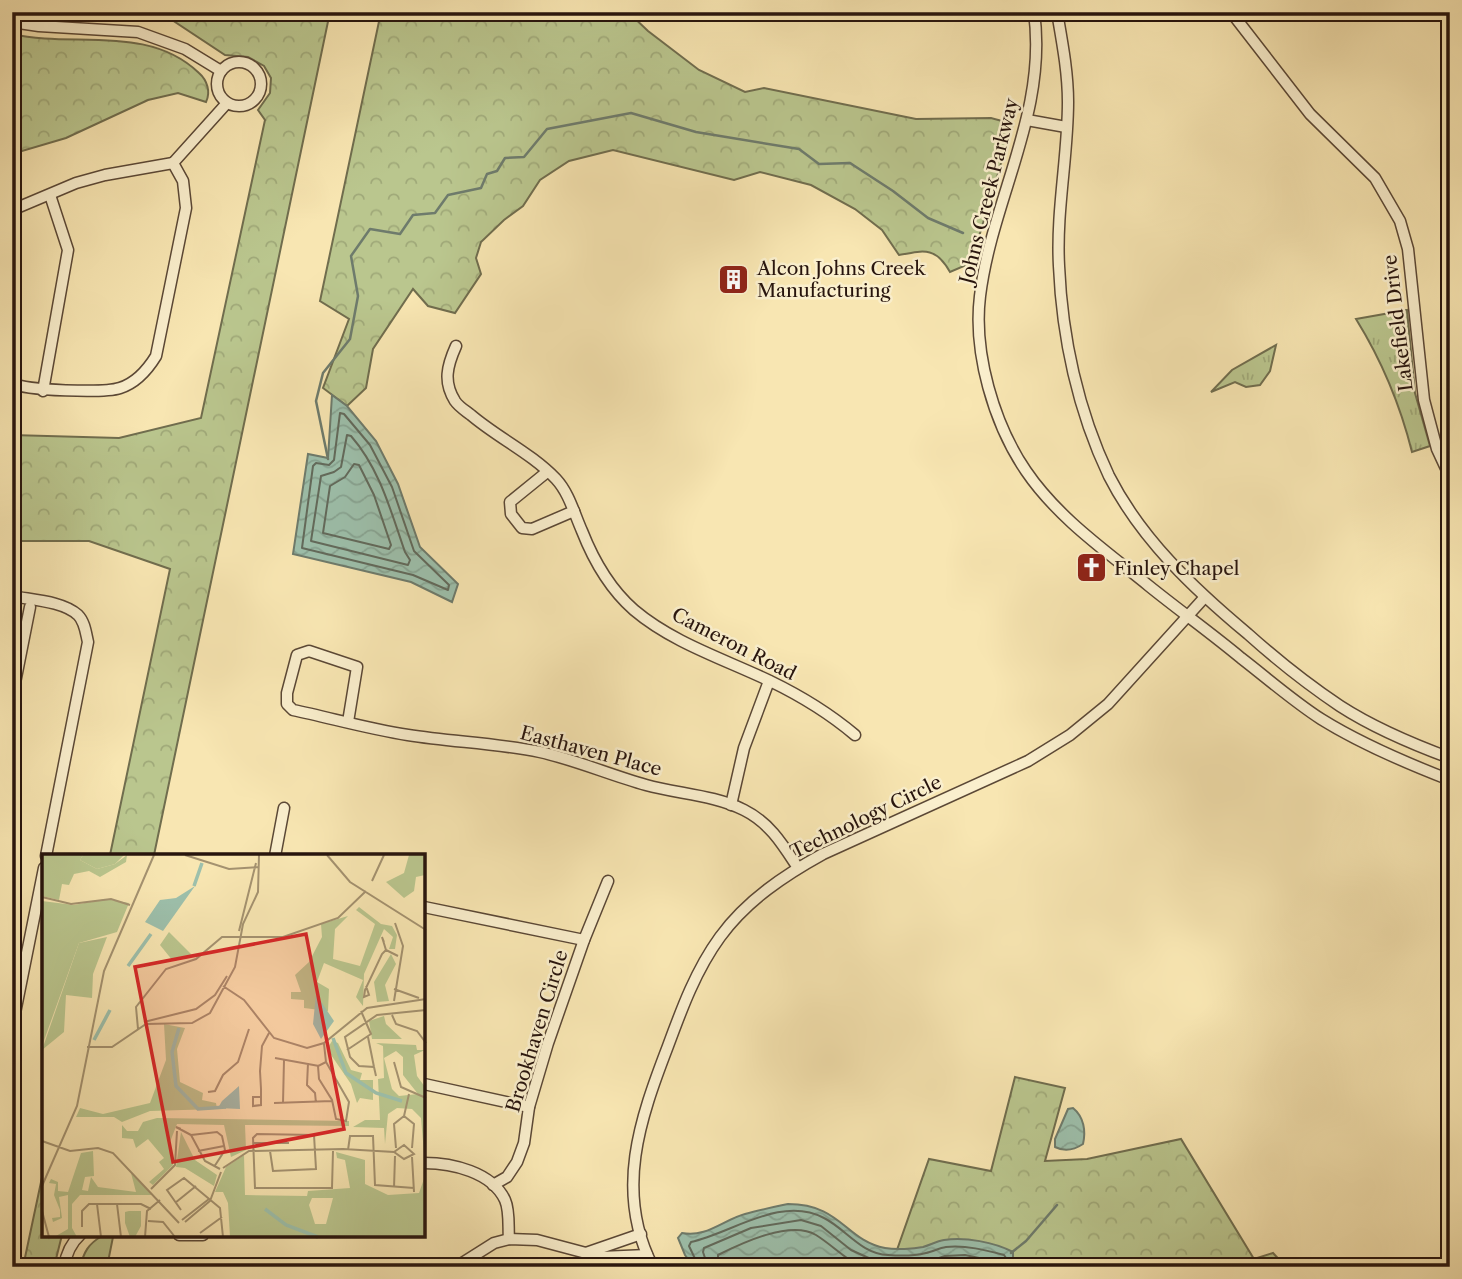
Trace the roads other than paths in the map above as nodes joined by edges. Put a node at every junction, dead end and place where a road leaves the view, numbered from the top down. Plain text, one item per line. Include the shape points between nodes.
1 (1034, 12) edge
2 (1057, 12) edge
3 (1231, 12) edge
4 (12, 22) edge
5 (221, 71) junction
6 (227, 103) junction
7 (1027, 120) junction
8 (1066, 127) junction
9 (173, 163) junction
10 (50, 195) junction
11 (12, 210) edge
12 (456, 346) dead end
13 (12, 383) edge
14 (43, 391) junction
15 (548, 472) junction
16 (1450, 477) edge
17 (574, 511) junction
18 (12, 596) edge
19 (1204, 597) junction
20 (30, 607) dead end
21 (1186, 615) junction
22 (769, 681) junction
23 (12, 698) edge
24 (348, 722) junction
25 (855, 735) dead end
26 (1450, 758) edge
27 (1450, 780) edge
28 (731, 805) junction
29 (284, 808) dead end
30 (46, 854) edge
31 (275, 854) edge
32 (798, 868) junction
33 (42, 878) edge
34 (608, 881) dead end
35 (425, 906) edge
36 (584, 940) junction
37 (12, 1028) edge
38 (425, 1084) edge
39 (530, 1107) junction
40 (425, 1163) edge
41 (493, 1185) junction
42 (640, 1234) junction
43 (78, 1237) edge
44 (509, 1239) junction
45 (611, 1251) junction
46 (647, 1255) junction
47 (64, 1267) edge
48 (456, 1267) edge
49 (653, 1267) edge

1 - 7 street, Johns Creek Parkway via 1037,51
2 - 8 street via 1066,78
3 - 16 street, Lakefield Drive via 1310,114 1376,178 1400,221 1408,250 1424,400
4 - 5 street via 138,32 185,49
5 - 6 street via 218,89
5 - 6 street via 231,63 247,63 257,70 262,82 251,103
6 - 9 street
7 - 8 street
7 - 21 street, Johns Creek Parkway via 988,252 980,297 980,333 991,396 1012,446 1056,510
8 - 19 street via 1059,264 1073,376 1110,476 1150,538
9 - 10 street via 105,175
9 - 14 street via 183,181 186,208 156,356 148,369 120,389
10 - 11 street
10 - 14 street via 68,250
12 - 15 street, Cameron Road via 447,367 456,403
13 - 14 street
15 - 17 street, Cameron Road
15 - 17 street via 510,502 511,514 522,528 532,530
17 - 22 street, Cameron Road via 604,575 634,610 685,643
18 - 30 street via 79,615 88,642
19 - 21 street, Technology Circle
19 - 26 street via 1342,707
20 - 23 street
21 - 27 street, Johns Creek Parkway via 1322,720
21 - 32 street, Technology Circle via 1108,704 1050,749
22 - 25 street, Cameron Road via 831,715
22 - 28 street via 744,748
24 - 24 street, Easthaven Place via 293,710 287,704 297,655 309,651 357,667
24 - 28 street, Easthaven Place via 408,735 540,752 629,781
28 - 32 street, Easthaven Place via 776,834
29 - 31 street
32 - 42 street, Technology Circle via 752,901 722,935 686,999 640,1125 633,1174
33 - 37 street
34 - 36 street, Brookhaven Circle
35 - 36 street
36 - 39 street, Brookhaven Circle
38 - 39 street
39 - 41 street, Brookhaven Circle via 517,1162 507,1177
40 - 41 street via 476,1173
41 - 44 street via 506,1201
42 - 45 street
42 - 46 street, Technology Circle
43 - 47 street
44 - 45 street via 537,1240 586,1253
44 - 48 street
45 - 46 street
46 - 49 street, Technology Circle

